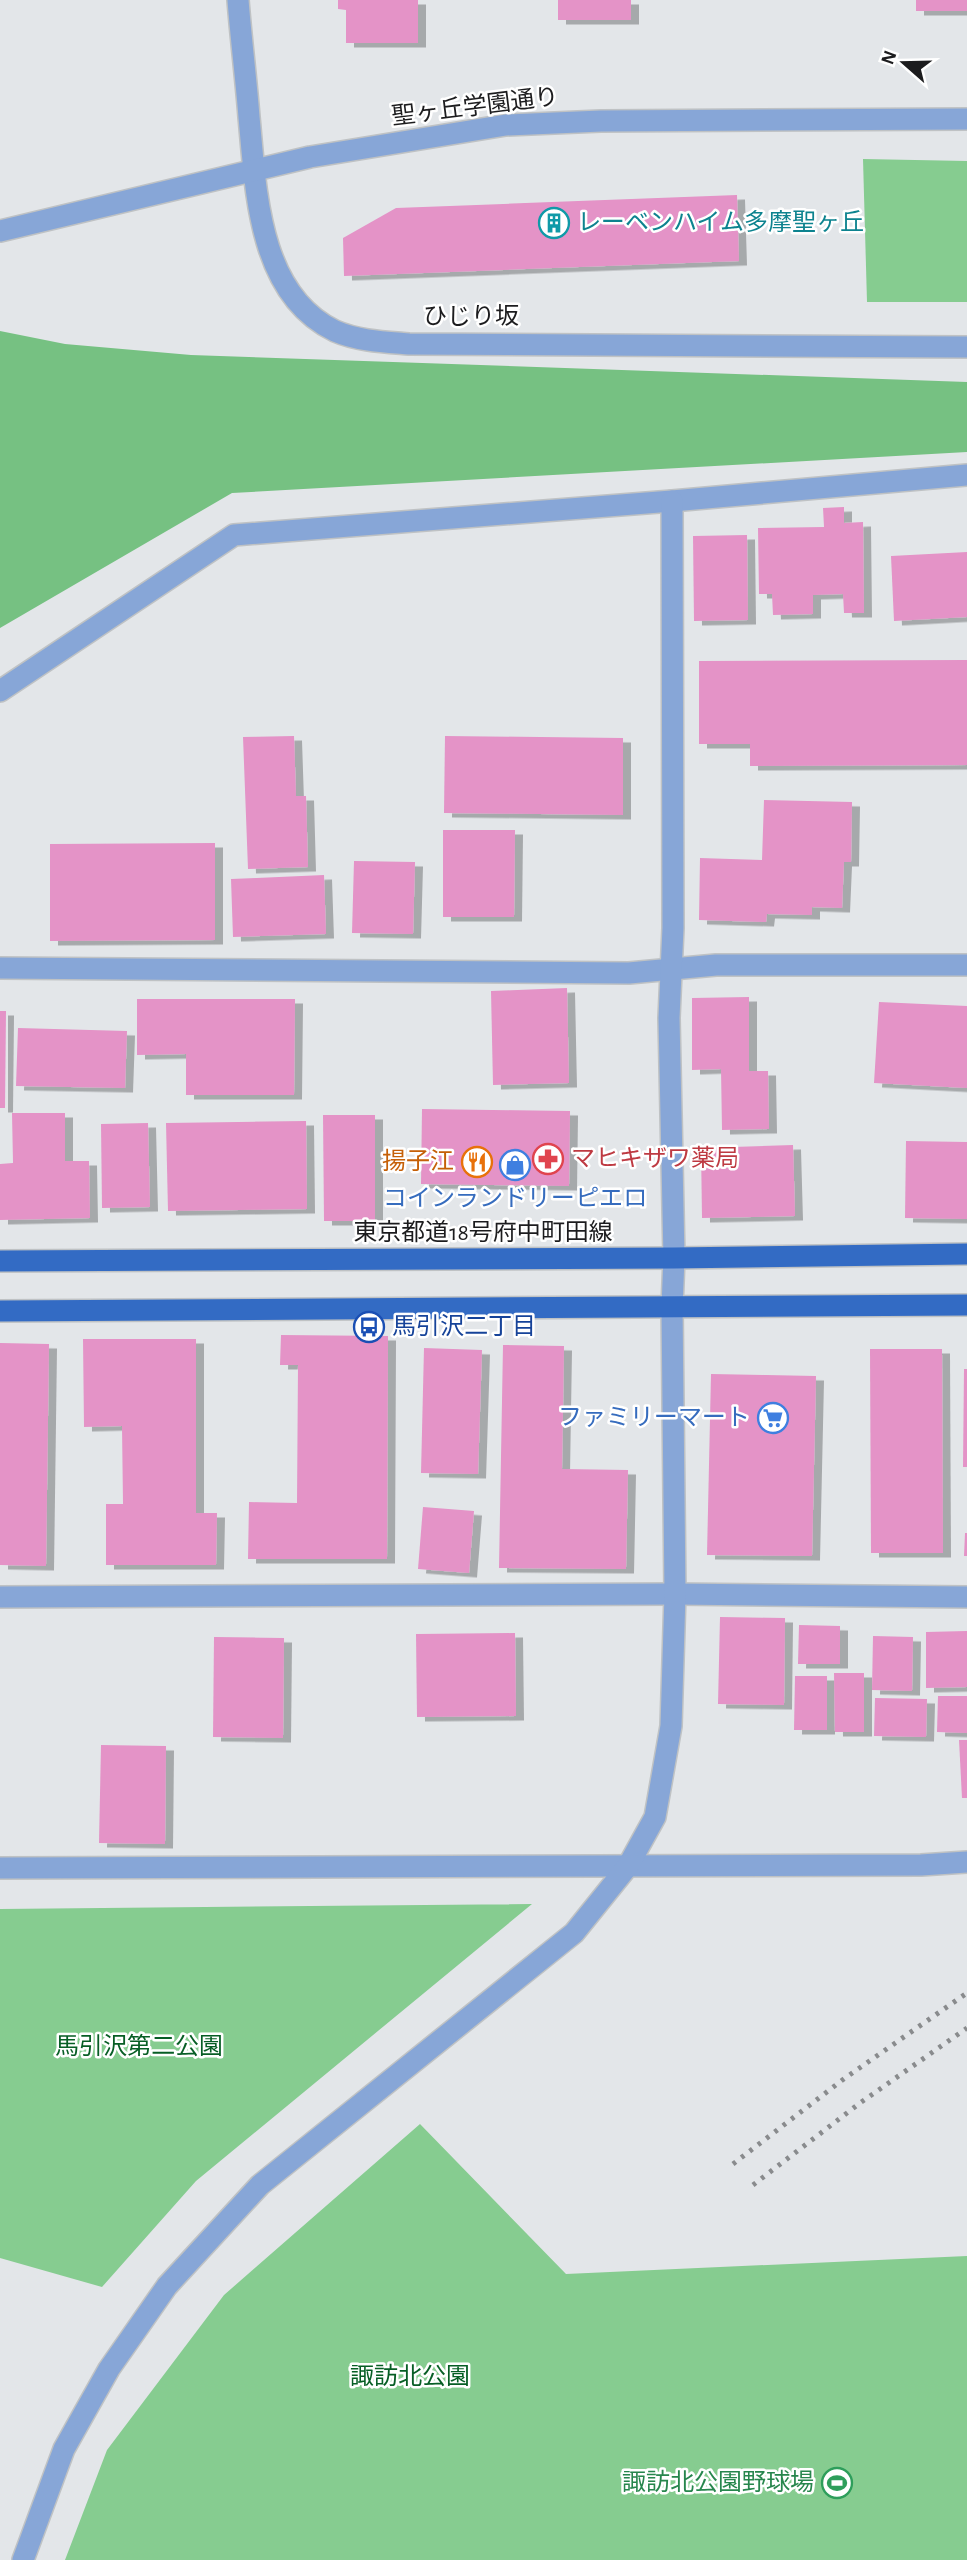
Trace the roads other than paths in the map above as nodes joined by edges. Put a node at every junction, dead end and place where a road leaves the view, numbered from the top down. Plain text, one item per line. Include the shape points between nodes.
1 (238, 0) edge
2 (967, 119) edge
3 (254, 169) junction
4 (0, 231) edge
5 (967, 347) edge
6 (967, 475) edge
7 (672, 501) junction
8 (0, 691) edge
9 (967, 965) edge
10 (0, 968) edge
11 (670, 970) junction
12 (967, 1254) edge
13 (674, 1258) junction
14 (0, 1261) edge
15 (967, 1305) edge
16 (672, 1307) junction
17 (0, 1311) edge
18 (676, 1594) junction
19 (0, 1597) edge
20 (967, 1597) edge
21 (967, 1862) edge
22 (628, 1866) junction
23 (0, 1868) edge
24 (23, 2560) edge

1 - 3 street, ひじり坂
2 - 3 street, 聖ヶ丘学園通り via 612,120 506,125
3 - 4 street, 聖ヶ丘学園通り
3 - 5 street, ひじり坂 via 259,213 281,275 312,314 335,330 361,339 409,344
6 - 7 street
7 - 8 street via 234,535
7 - 11 street
9 - 11 street via 716,965
10 - 11 street
11 - 13 street
12 - 13 main road, 東京都道18号府中町田線
13 - 14 main road, 東京都道18号府中町田線
13 - 16 street
15 - 16 main road
16 - 17 main road
16 - 18 street
18 - 19 street
18 - 20 street
18 - 22 street via 671,1726 655,1817
21 - 22 street
22 - 23 street
22 - 24 street via 574,1933 260,2185 167,2286 109,2369 64,2449

